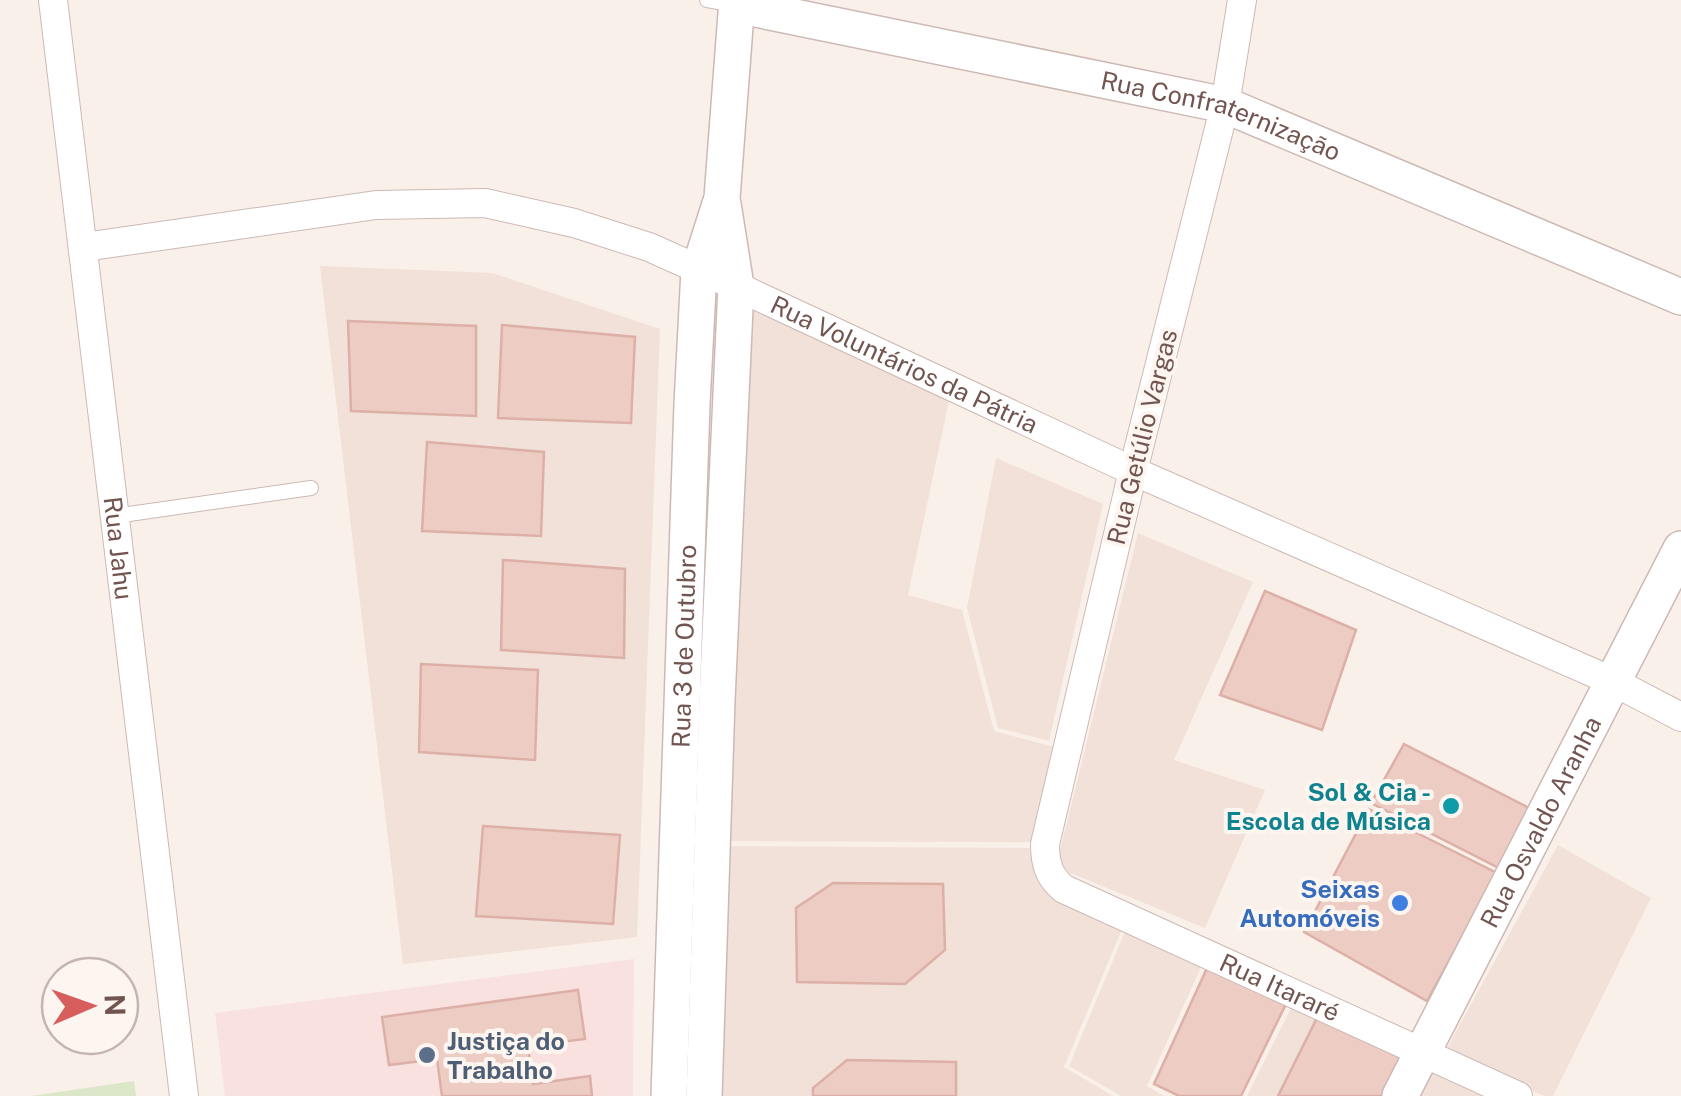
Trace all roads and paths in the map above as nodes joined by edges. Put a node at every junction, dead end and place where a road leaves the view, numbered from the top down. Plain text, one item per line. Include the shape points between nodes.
1 (53, 0) edge
2 (1242, 0) edge
3 (727, 2) edge
4 (1225, 106) junction
5 (722, 198) junction
6 (84, 247) junction
7 (699, 270) junction
8 (736, 286) junction
9 (1681, 297) edge
10 (1133, 472) junction
11 (311, 488) dead end
12 (116, 516) junction
13 (1681, 549) edge
14 (1612, 682) junction
15 (700, 699) junction
16 (1681, 717) edge
17 (1050, 872) joint
18 (706, 1024) junction
19 (670, 1025) junction
20 (1422, 1054) junction
21 (184, 1096) edge
22 (669, 1096) edge
23 (704, 1096) edge
24 (1400, 1096) edge
25 (1518, 1096) edge

1 - 6 street, Rua Jahu
2 - 4 street, Rua Getúlio Vargas
3 - 4 street, Rua Confraternização
3 - 5 street, Rua 3 de Outubro
4 - 9 street, Rua Confraternização
4 - 10 street, Rua Getúlio Vargas
5 - 7 street, Rua 3 de Outubro
5 - 8 street, Rua 3 de Outubro
6 - 7 street, Rua Voluntários da Pátria via 376,205 484,203 574,223
6 - 12 street, Rua Jahu
7 - 8 street, Rua Voluntários da Pátria
7 - 15 street, Rua 3 de Outubro via 692,404
8 - 10 street, Rua Voluntários da Pátria
8 - 15 street, Rua 3 de Outubro
10 - 14 street, Rua Voluntários da Pátria
10 - 17 street, Rua Getúlio Vargas via 1044,844
11 - 12 lane
12 - 21 street, Rua Jahu
13 - 14 street, Rua Osvaldo Aranha
14 - 16 street, Rua Voluntários da Pátria
14 - 20 street, Rua Osvaldo Aranha
15 - 18 street, Rua 3 de Outubro
15 - 19 street, Rua 3 de Outubro
17 - 20 street, Rua Itararé via 1064,889
18 - 19 street
18 - 23 street, Rua 3 de Outubro
19 - 22 street, Rua 3 de Outubro
20 - 24 street, Rua Osvaldo Aranha
20 - 25 street, Rua Itararé

